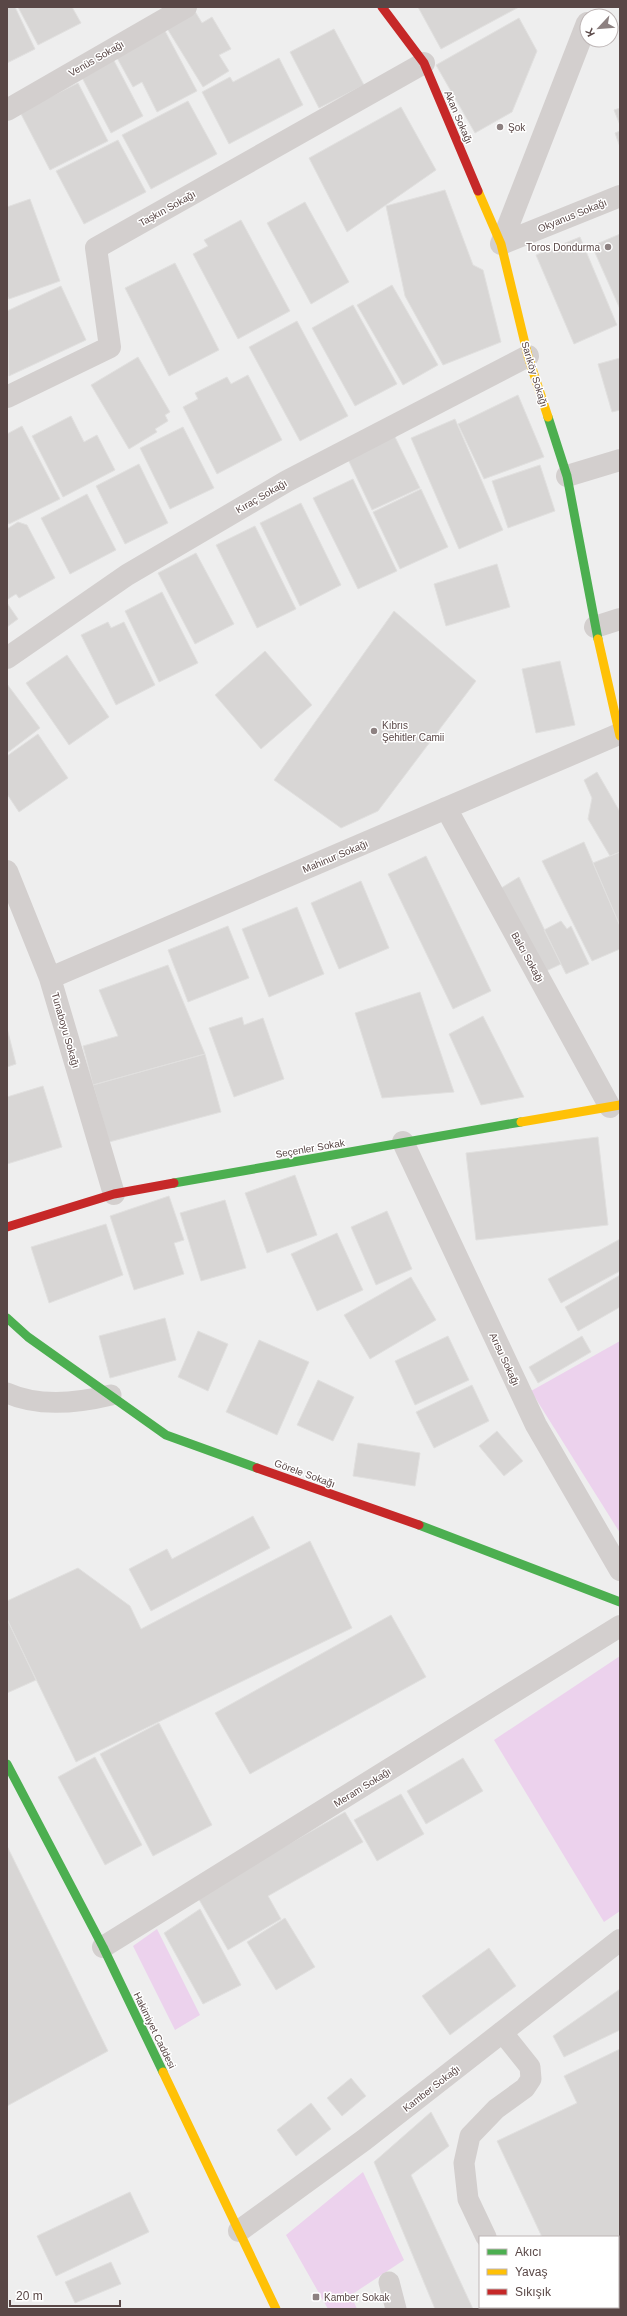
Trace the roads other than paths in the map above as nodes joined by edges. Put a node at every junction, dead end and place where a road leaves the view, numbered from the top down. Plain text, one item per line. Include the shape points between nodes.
1 (186, 7) edge
2 (382, 7) edge
3 (579, 44) edge
4 (424, 63) junction
5 (7, 110) edge
6 (620, 196) edge
7 (501, 244) junction
8 (528, 356) junction
9 (7, 398) edge
10 (620, 460) edge
11 (567, 476) junction
12 (620, 619) edge
13 (595, 627) junction
14 (7, 658) edge
15 (620, 735) edge
16 (446, 808) junction
17 (7, 871) edge
18 (50, 978) junction
19 (615, 1106) edge
20 (403, 1142) junction
21 (114, 1194) junction
22 (7, 1227) edge
23 (7, 1318) edge
24 (7, 1393) edge
25 (111, 1395) junction
26 (620, 1570) edge
27 (620, 1602) edge
28 (620, 1626) edge
29 (7, 1764) edge
30 (620, 1940) edge
31 (103, 1947) junction
32 (502, 2032) junction
33 (239, 2231) junction
34 (486, 2236) edge
35 (389, 2282) dead end
36 (276, 2309) edge
37 (396, 2309) edge

1 - 5 street, Venüs Sokağı
2 - 4 street, Akan Sokağı
3 - 7 street
4 - 7 street, Akan Sokağı
4 - 9 street, Taşkın Sokağı via 96,248 110,347
6 - 7 street, Okyanus Sokağı
7 - 8 street, Sarıköy Sokağı
8 - 11 street, Sarıköy Sokağı
8 - 14 street, Kıraç Sokağı via 287,481 127,575
10 - 11 street
11 - 13 street, Sarıköy Sokağı
12 - 13 street
13 - 15 street, Sarıköy Sokağı
15 - 16 street, Mahinur Sokağı
16 - 18 street, Mahinur Sokağı
16 - 19 street, Balcı Sokağı
17 - 18 street, Tunaboyu Sokağı
18 - 21 street, Tunaboyu Sokağı
19 - 20 street, Seçenler Sokak
20 - 21 street, Seçenler Sokak
20 - 26 street, Arısu Sokağı via 536,1425
21 - 22 street, Seçenler Sokak
23 - 25 street, Görele Sokağı via 28,1337
24 - 25 lane via 52,1402 90,1400
25 - 27 street, Görele Sokağı via 166,1435 472,1544
28 - 31 street, Meram Sokağı
29 - 31 street, Hakimiyet Caddesi
30 - 32 street, Kamber Sokağı
31 - 33 street, Hakimiyet Caddesi
32 - 33 street, Kamber Sokağı via 364,2140
32 - 34 lane via 530,2067 531,2079 525,2088 496,2109 470,2136 464,2163 468,2199
33 - 36 street, Hakimiyet Caddesi
35 - 37 lane

